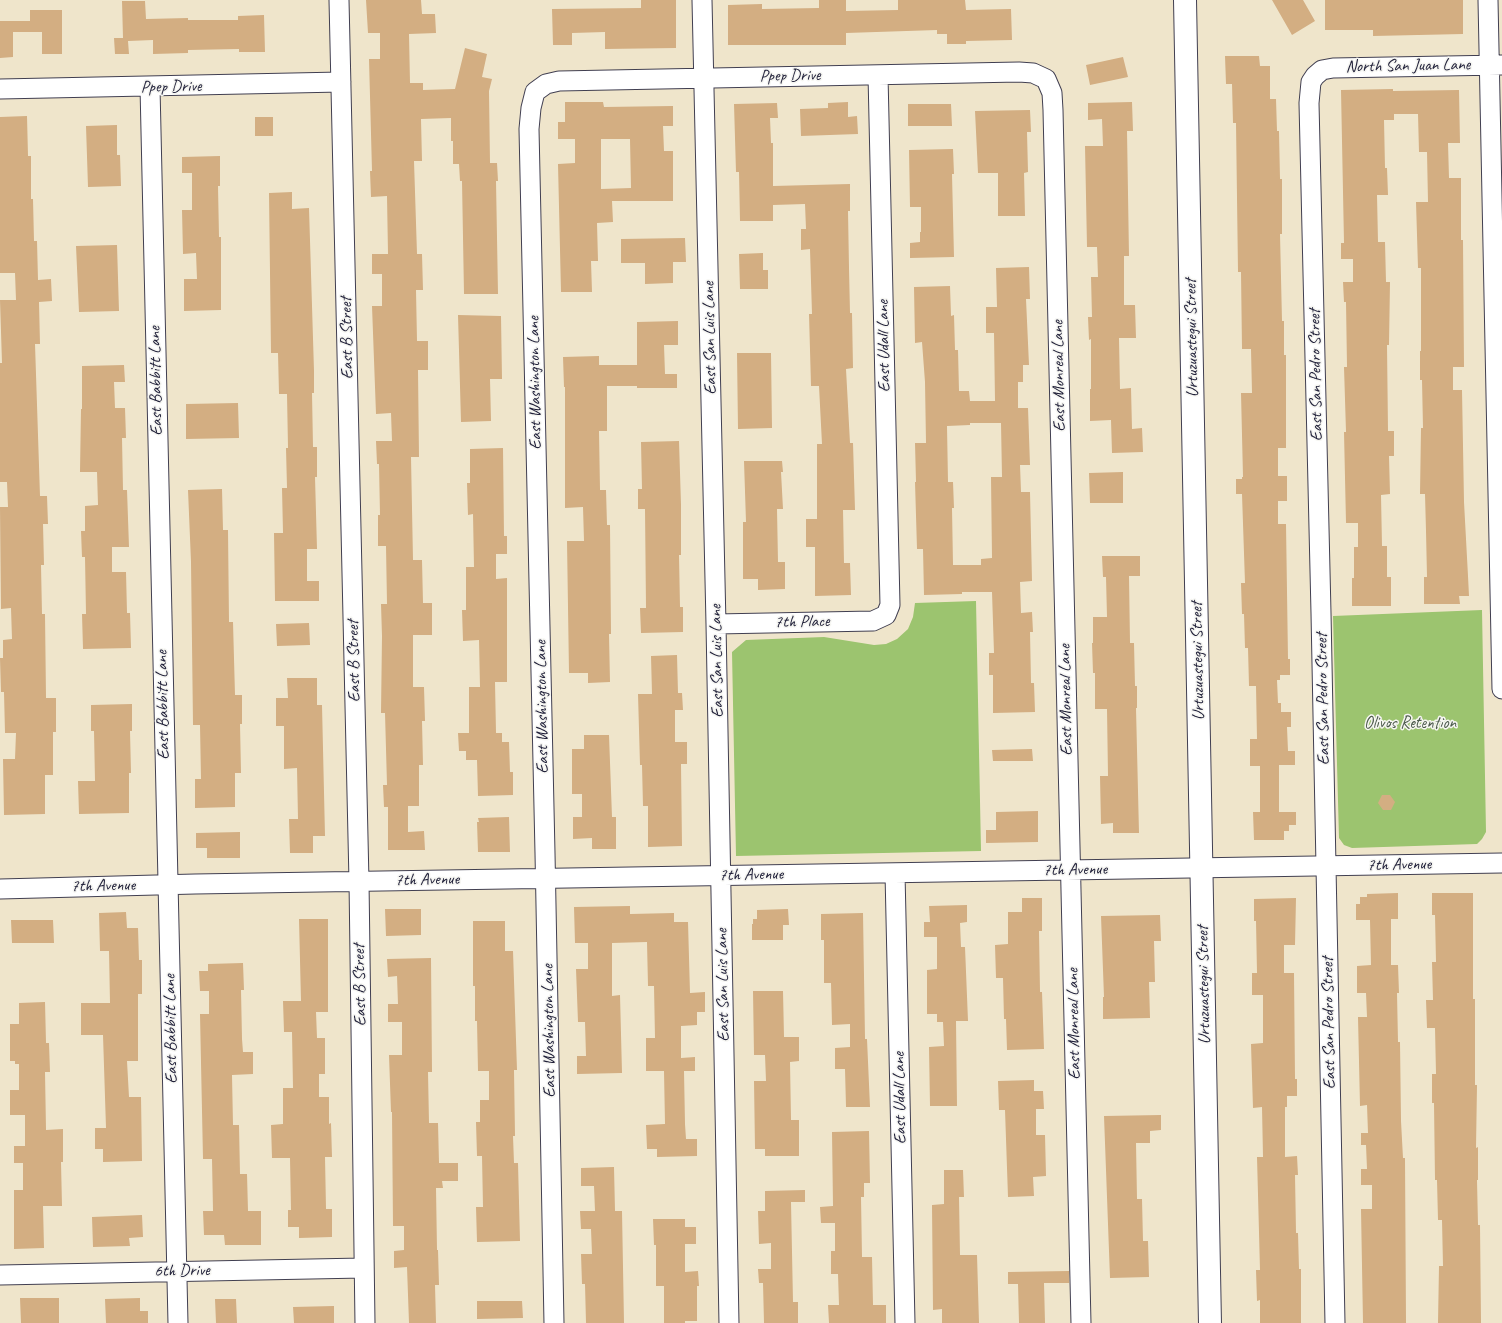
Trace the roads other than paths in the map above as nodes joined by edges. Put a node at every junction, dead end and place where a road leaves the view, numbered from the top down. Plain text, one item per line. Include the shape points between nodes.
1 (339, 0) edge
2 (702, 0) edge
3 (1185, 0) edge
4 (1488, 0) edge
5 (1496, 65) edge
6 (878, 75) junction
7 (1315, 76) joint
8 (704, 78) junction
9 (1046, 79) joint
10 (341, 82) junction
11 (150, 87) junction
12 (0, 90) edge
13 (535, 92) joint
14 (886, 615) joint
15 (716, 624) junction
16 (1502, 689) edge
17 (1502, 863) edge
18 (1326, 866) junction
19 (1202, 868) junction
20 (1070, 870) junction
21 (896, 873) junction
22 (720, 875) junction
23 (546, 878) junction
24 (359, 881) junction
25 (167, 884) junction
26 (0, 889) edge
27 (364, 1268) junction
28 (177, 1271) junction
29 (0, 1275) edge
30 (178, 1323) edge
31 (365, 1323) edge
32 (554, 1323) edge
33 (730, 1323) edge
34 (905, 1323) edge
35 (1081, 1323) edge
36 (1210, 1323) edge
37 (1335, 1323) edge

1 - 10 street, East B Street
2 - 8 street, East San Luis Lane
3 - 19 main road, Urtuzuastegui Street
4 - 5 street
5 - 7 street, North San Juan Lane via 1333,68 1322,70
5 - 16 street
6 - 8 street, Ppep Drive
6 - 9 street, Ppep Drive via 1018,72 1033,73
6 - 14 street, East Udall Lane via 890,587 890,605
7 - 18 street, East San Pedro Street via 1311,82 1309,103
8 - 13 street, Ppep Drive via 559,81 546,84
8 - 15 street, East San Luis Lane
9 - 20 street, East Monreal Lane via 1052,93 1053,110
10 - 11 street, Ppep Drive
10 - 24 street, East B Street
11 - 12 street, Ppep Drive
11 - 25 street, East Babbitt Lane
13 - 23 street, East Washington Lane via 529,129
14 - 15 street, 7th Place via 873,621
15 - 22 street, East San Luis Lane
17 - 18 street, 7th Avenue
18 - 19 street, 7th Avenue
18 - 37 street, East San Pedro Street
19 - 20 street, 7th Avenue
19 - 36 main road, Urtuzuastegui Street
20 - 21 street, 7th Avenue
20 - 35 street, East Monreal Lane
21 - 22 street, 7th Avenue
21 - 34 street, East Udall Lane
22 - 23 street, 7th Avenue
22 - 33 street, East San Luis Lane
23 - 24 street, 7th Avenue
23 - 32 street, East Washington Lane
24 - 25 street, 7th Avenue
24 - 27 street, East B Street
25 - 26 street, 7th Avenue
25 - 28 street, East Babbitt Lane
27 - 28 street, 6th Drive
27 - 31 street, East B Street
28 - 29 street, 6th Drive
28 - 30 street, East Babbitt Lane

